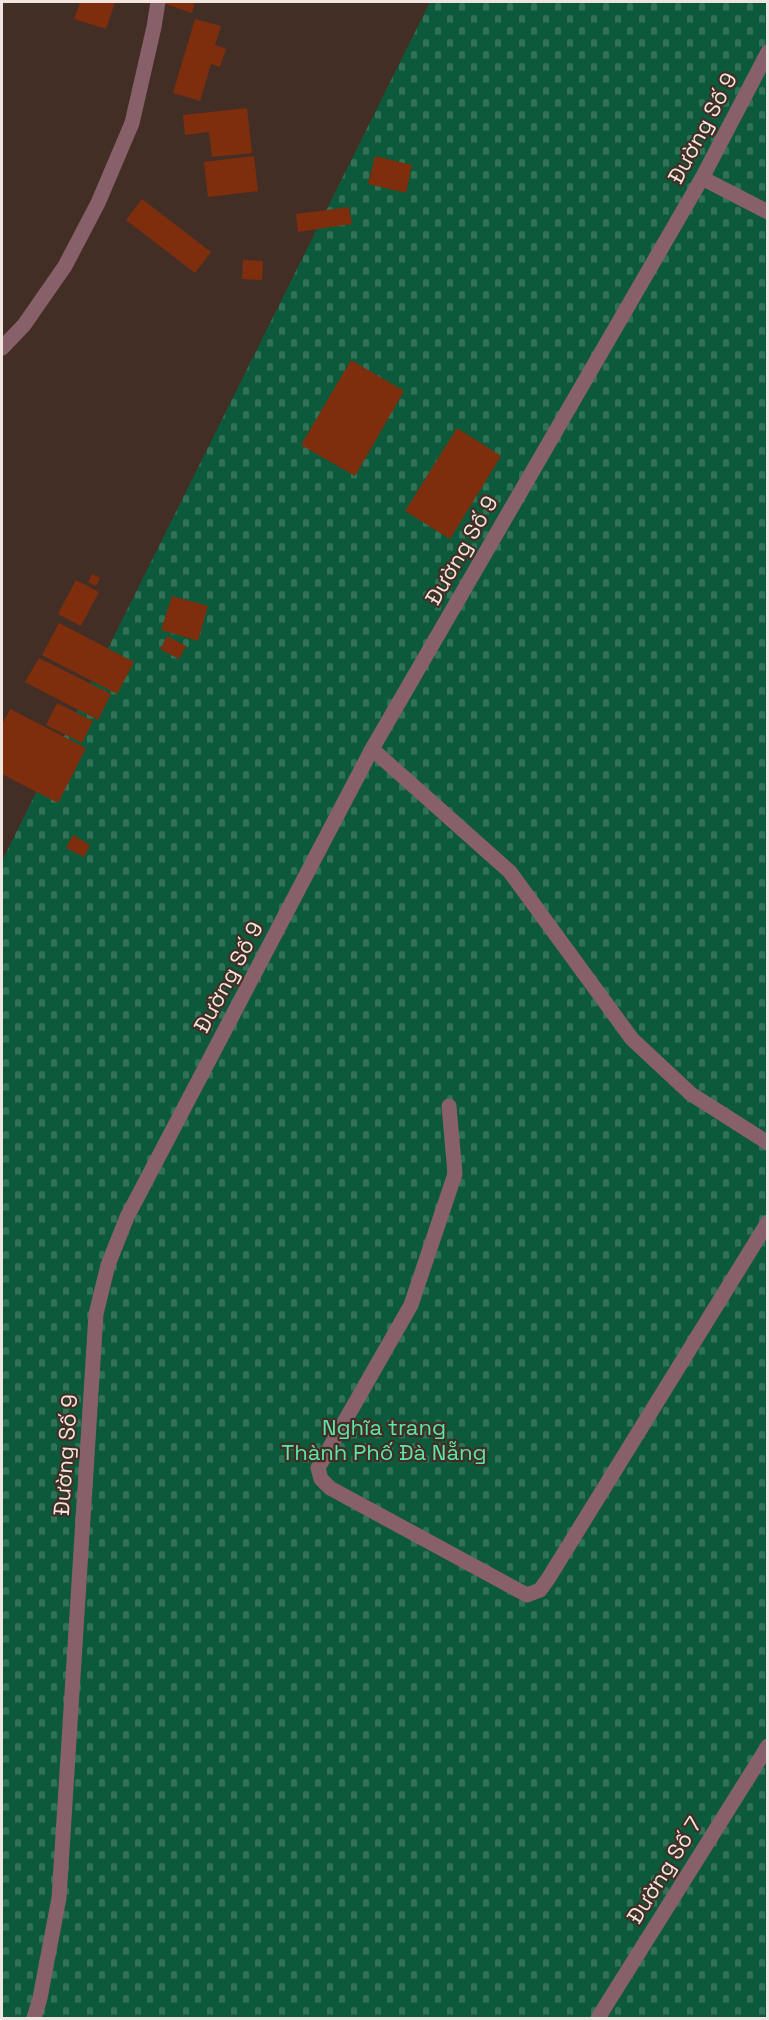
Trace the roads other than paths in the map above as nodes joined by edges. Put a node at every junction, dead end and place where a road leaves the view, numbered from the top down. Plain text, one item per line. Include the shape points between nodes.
1 (158, 2) edge
2 (768, 52) edge
3 (702, 178) junction
4 (768, 212) edge
5 (2, 348) edge
6 (372, 749) junction
7 (449, 1106) dead end
8 (768, 1143) edge
9 (768, 1222) edge
10 (768, 1746) edge
11 (34, 2019) edge
12 (598, 2019) edge

1 - 5 street via 132,123 98,203 65,266 24,325
2 - 3 street, Đường Số 9
3 - 4 street
3 - 6 street, Đường Số 9
6 - 8 street via 510,872 632,1039 691,1094
6 - 11 street, Đường Số 9 via 127,1217 108,1265 96,1314 59,1898
7 - 9 street via 455,1174 411,1305 318,1468 321,1479 330,1488 526,1595 540,1590 548,1579
10 - 12 street, Đường Số 7

